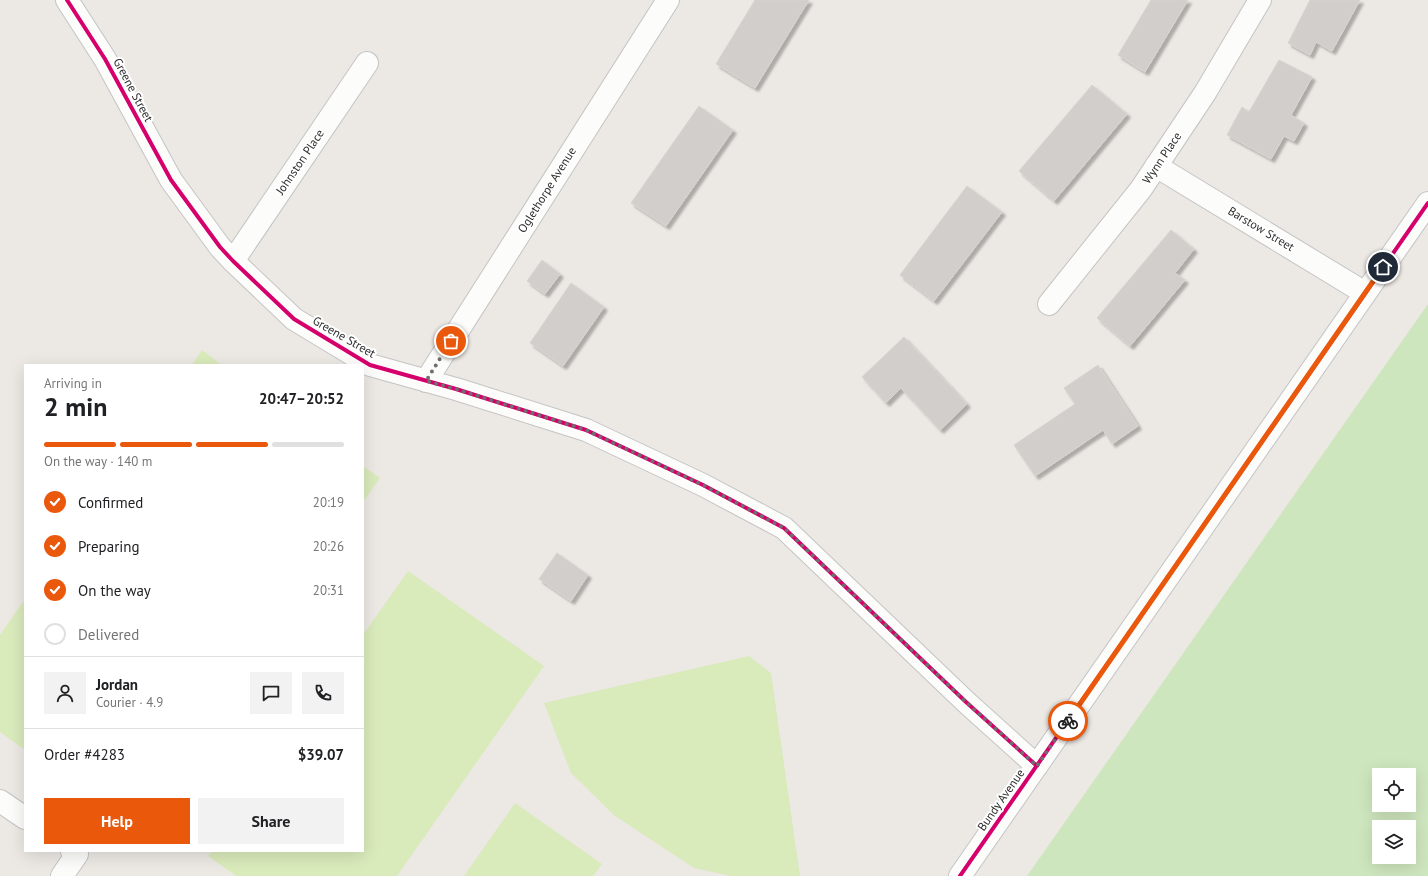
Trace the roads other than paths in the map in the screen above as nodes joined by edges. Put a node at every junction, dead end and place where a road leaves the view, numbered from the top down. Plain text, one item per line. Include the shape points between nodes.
1 (67, 0) edge
2 (668, 0) edge
3 (1260, 0) edge
4 (367, 63) dead end
5 (1156, 166) junction
6 (1428, 203) edge
7 (233, 261) junction
8 (1366, 293) junction
9 (1049, 304) dead end
10 (426, 381) junction
11 (1037, 766) junction
12 (0, 801) edge
13 (24, 817) edge
14 (75, 853) edge
15 (62, 876) edge
16 (960, 876) edge

1 - 7 street, Greene Street via 105,59 171,180
2 - 10 street, Oglethorpe Avenue
3 - 5 street, Wynn Place via 1205,93
4 - 7 street, Johnston Place
5 - 8 street, Barstow Street
5 - 9 street, Wynn Place via 1141,189
6 - 8 street, Bundy Avenue
7 - 10 street, Greene Street via 294,319 370,365
8 - 11 street, Bundy Avenue
10 - 11 street, Greene Street via 586,430 703,485 784,528 966,702
11 - 16 street, Bundy Avenue
12 - 13 street
14 - 15 street

